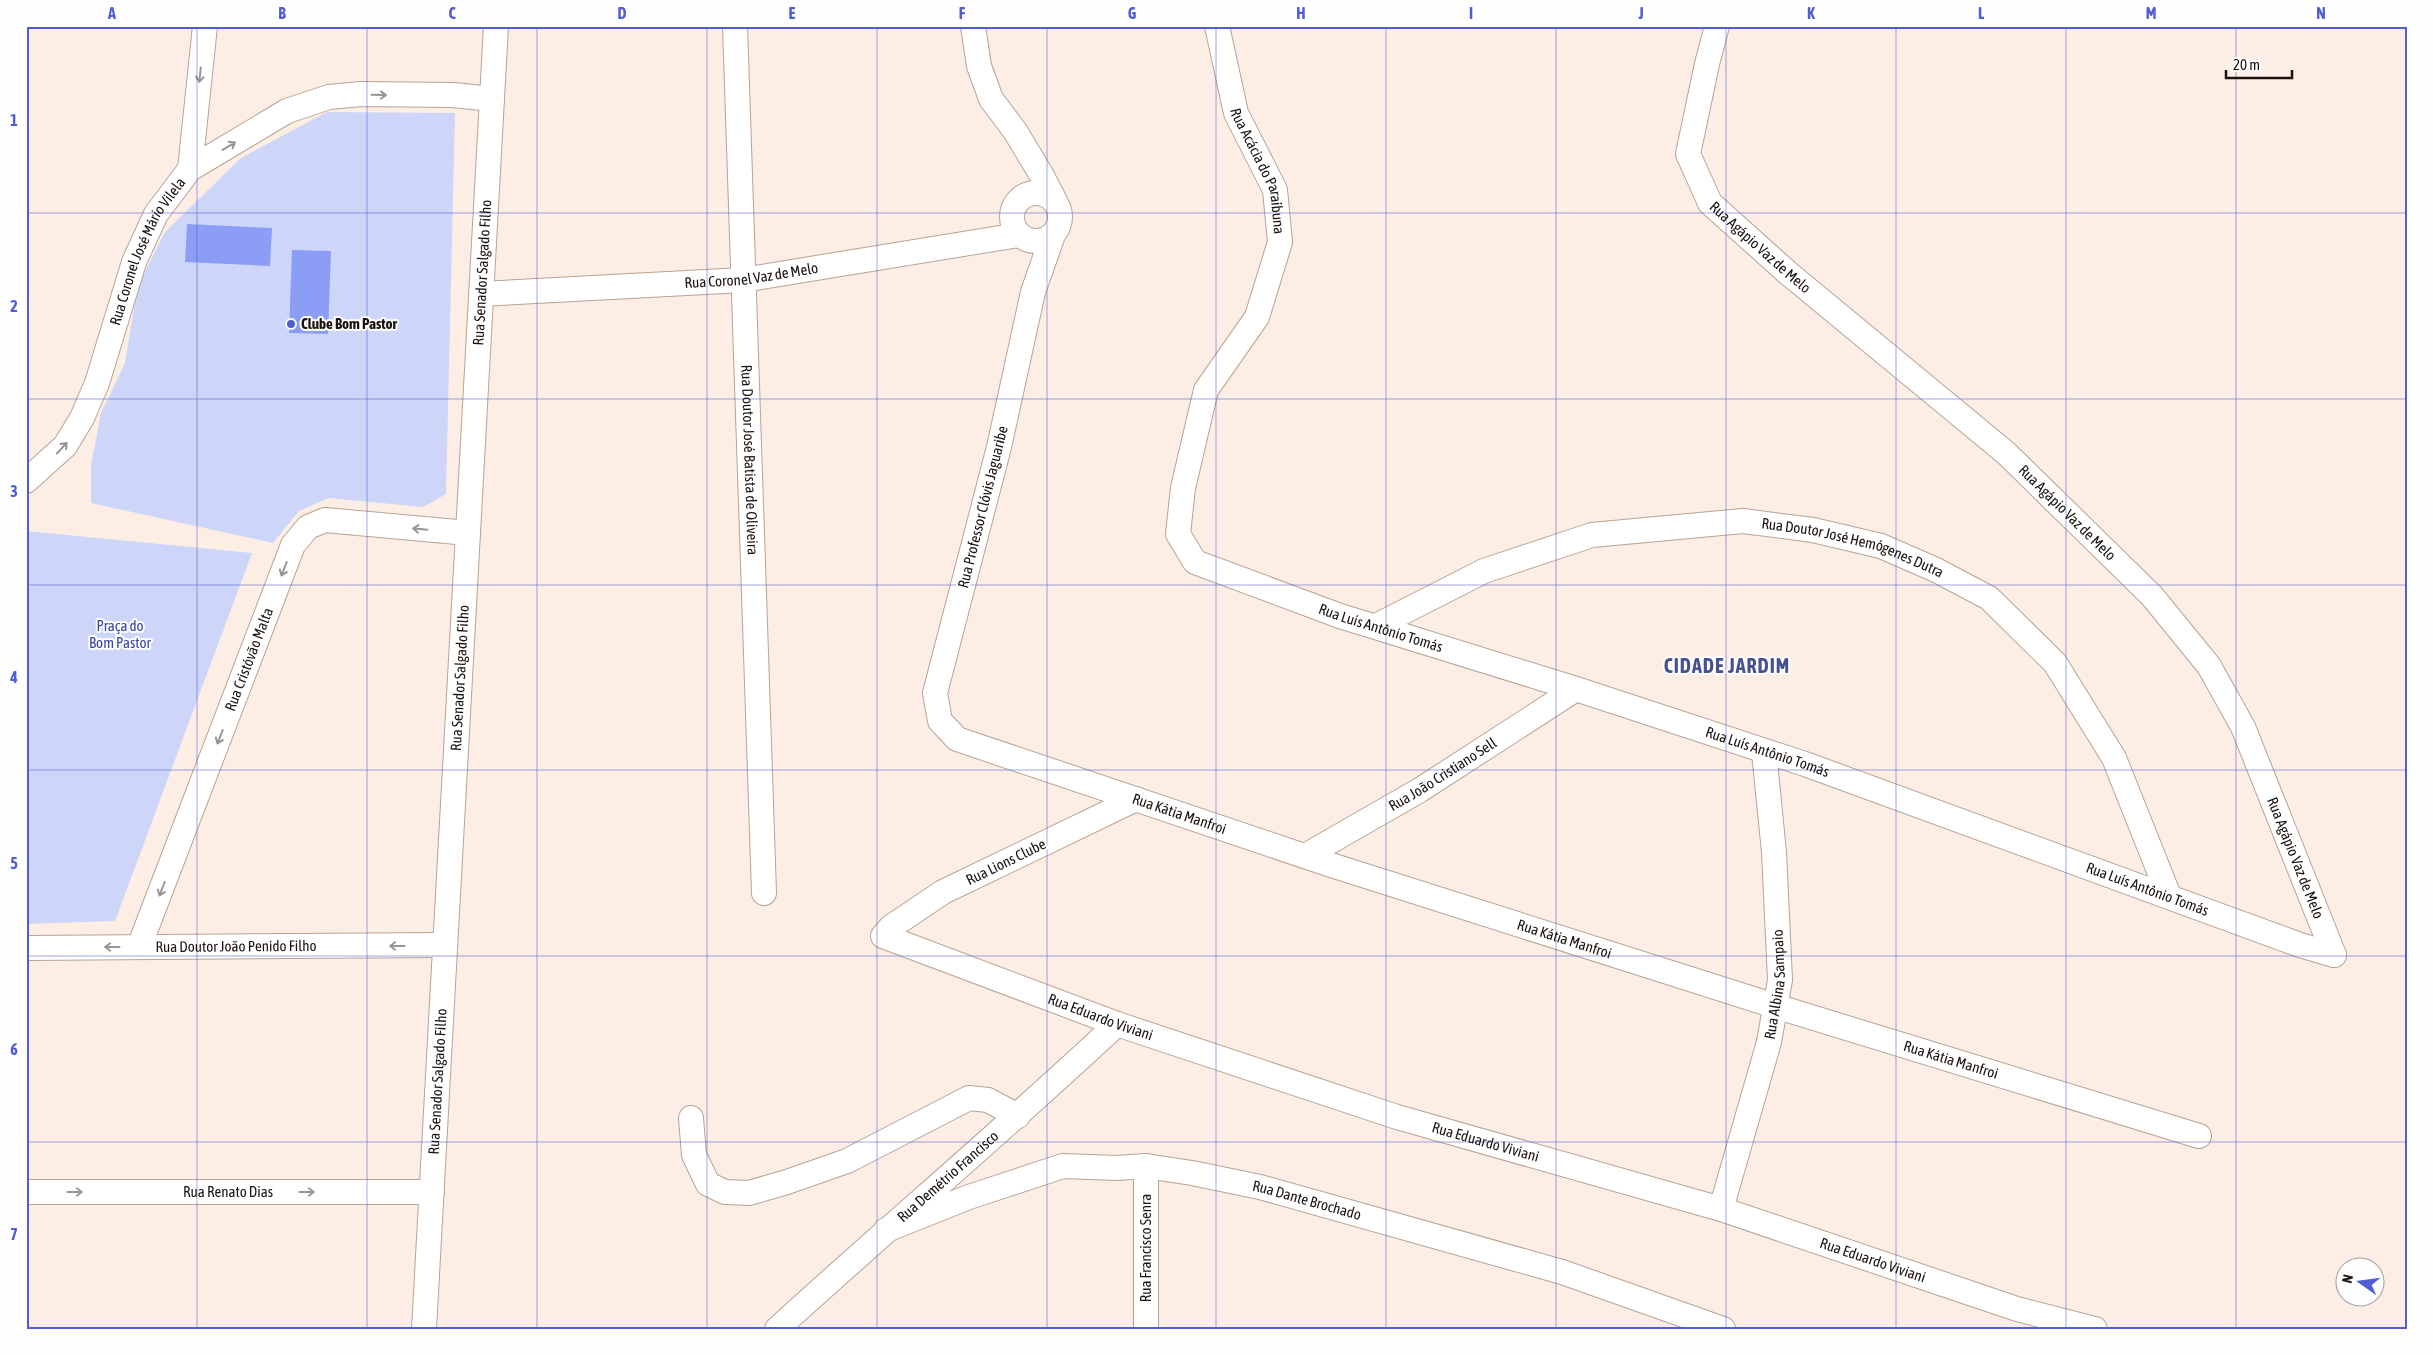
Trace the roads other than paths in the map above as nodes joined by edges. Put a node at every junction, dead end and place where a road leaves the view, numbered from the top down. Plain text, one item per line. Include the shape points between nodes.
1 (204, 26) edge
2 (496, 26) edge
3 (735, 26) edge
4 (973, 26) edge
5 (1218, 26) edge
6 (1717, 26) edge
7 (492, 99) junction
8 (1026, 148) junction
9 (190, 169) junction
10 (1022, 197) junction
11 (1055, 201) junction
12 (1035, 237) junction
13 (743, 280) junction
14 (481, 294) junction
15 (26, 481) edge
16 (468, 533) junction
17 (1195, 562) joint
18 (1376, 626) junction
19 (1576, 689) junction
20 (940, 722) joint
21 (1764, 752) junction
22 (1136, 799) junction
23 (1305, 856) junction
24 (764, 892) dead end
25 (2169, 896) junction
26 (883, 936) joint
27 (445, 946) junction
28 (139, 947) junction
29 (26, 948) edge
30 (2334, 955) joint
31 (1776, 1006) junction
32 (1117, 1024) junction
33 (1018, 1116) junction
34 (691, 1118) dead end
35 (2199, 1136) dead end
36 (1146, 1166) junction
37 (26, 1192) edge
38 (432, 1192) junction
39 (1721, 1210) junction
40 (886, 1230) junction
41 (424, 1329) edge
42 (777, 1329) edge
43 (1146, 1329) edge
44 (1723, 1329) edge
45 (2095, 1329) edge

1 -> 9 street
2 - 7 street, Rua Senador Salgado Filho
3 - 13 street, Rua Doutor José Batista de Oliveira
4 - 8 street via 979,66 992,99
5 - 17 street, Rua Acácia do Paraíbuna via 1236,113 1275,190 1280,242 1257,318 1206,390 1183,488 1178,534
6 - 30 street, Rua Agápio Vaz de Melo via 1688,154 1710,203 1788,273 2006,453 2152,596 2209,666 2243,727
9 -> 7 street, Rua Coronel José Mário Vilela via 287,111 329,97 453,95
7 - 14 street, Rua Senador Salgado Filho
8 - 10 street
8 - 11 street
15 -> 9 street, Rua Coronel José Mário Vilela via 65,446 82,418 97,383 134,262 156,214
10 - 11 street via 1035,192
10 - 12 street via 1011,214 1014,228
11 - 12 street via 1060,215 1058,229
12 - 13 street, Rua Coronel Vaz de Melo
12 - 20 street, Rua Professor Clóvis Jaguaribe via 1034,292 999,447 935,693
13 - 14 street, Rua Coronel Vaz de Melo
13 - 24 street, Rua Doutor José Batista de Oliveira
14 - 16 street, Rua Senador Salgado Filho
16 - 27 street, Rua Senador Salgado Filho
16 -> 28 street, Rua Cristóvão Malta via 325,520 308,527 293,545
17 - 18 street, Rua Luís Antônio Tomás via 1340,616
18 - 19 street, Rua Luís Antônio Tomás
18 - 25 street, Rua Doutor José Hemógenes Dutra via 1484,571 1592,535 1743,521 1813,530 1881,546 1989,598 2055,663 2114,758
19 - 21 street, Rua Luís Antônio Tomás
19 - 23 street, Rua João Cristiano Sell via 1420,790
20 - 22 street, Rua Kátia Manfroi via 957,739
21 - 25 street, Rua Luís Antônio Tomás
21 - 31 street, Rua Albina Sampaio via 1774,852 1780,980
22 - 23 street, Rua Kátia Manfroi
22 - 26 street, Rua Lions Clube via 943,892 890,927
23 - 31 street, Rua Kátia Manfroi
25 - 30 street, Rua Luís Antônio Tomás
26 - 32 street, Rua Eduardo Viviani
27 -> 28 street, Rua Doutor João Penido Filho
27 - 38 street, Rua Senador Salgado Filho
28 -> 29 street, Rua Doutor João Penido Filho
31 - 35 street, Rua Kátia Manfroi
31 - 39 street, Rua Albina Sampaio via 1769,1042
32 - 33 street, Rua Demétrio Francisco
32 - 39 street, Rua Eduardo Viviani via 1397,1117
33 - 34 street via 988,1100 969,1098 847,1161 749,1193 725,1192 708,1184 694,1155
33 - 40 street, Rua Demétrio Francisco
36 - 40 street, Rua Dante Brochado via 1063,1166 969,1197
36 - 43 street, Rua Francisco Senra
36 - 44 street, Rua Dante Brochado via 1260,1187 1562,1272
37 -> 38 street, Rua Renato Dias
38 - 41 street, Rua Senador Salgado Filho
39 - 45 street, Rua Eduardo Viviani via 2017,1309
40 - 42 street, Rua Demétrio Francisco

